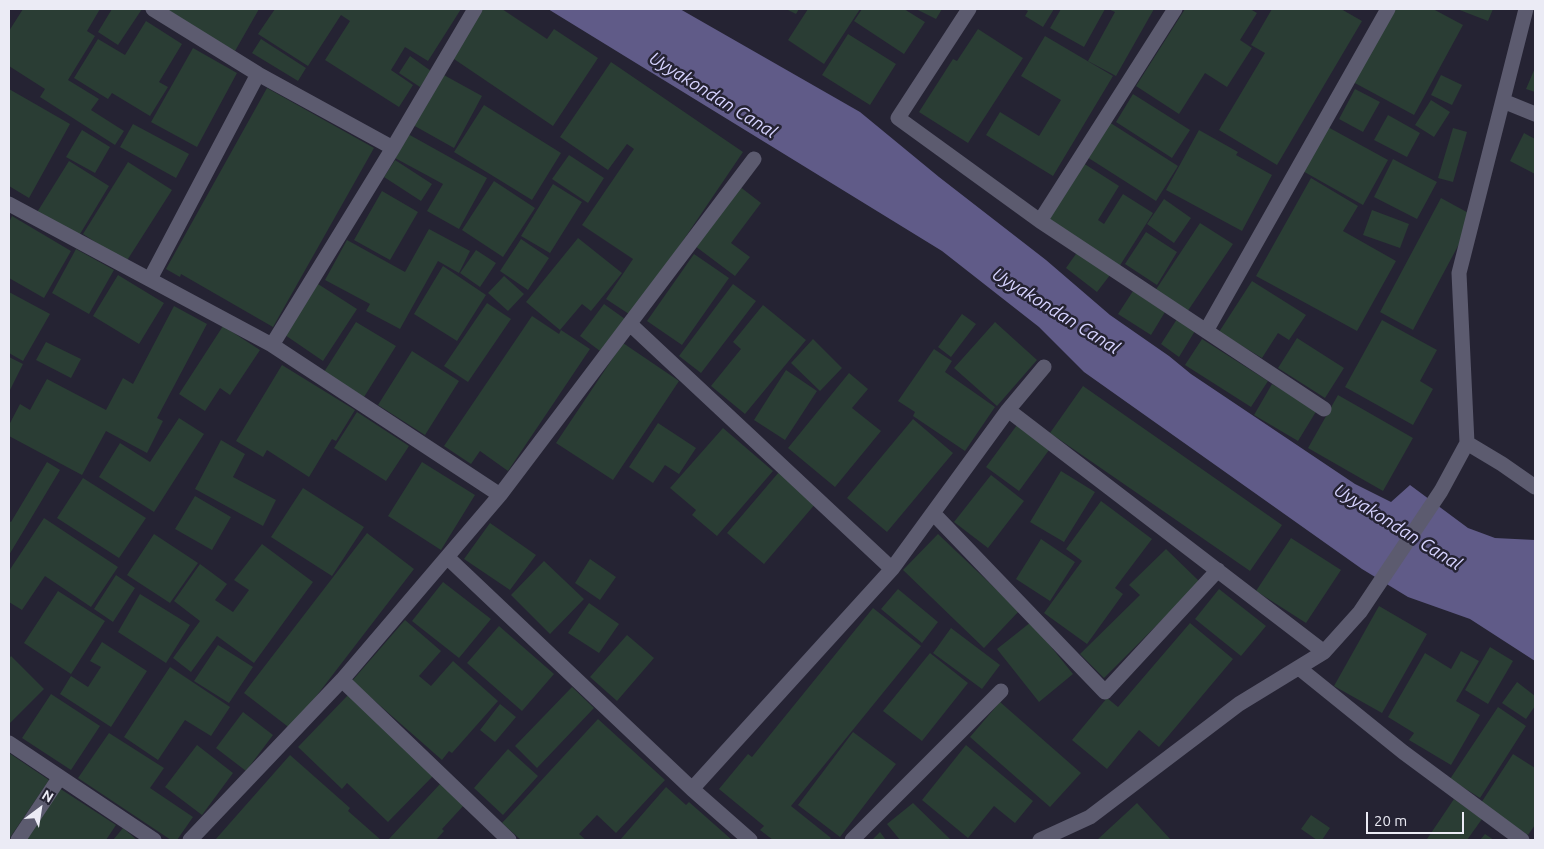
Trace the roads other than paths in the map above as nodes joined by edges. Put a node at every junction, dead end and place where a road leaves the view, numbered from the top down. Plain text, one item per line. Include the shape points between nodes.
1 (153, 9) edge
2 (475, 9) edge
3 (969, 9) edge
4 (1175, 9) edge
5 (1388, 9) edge
6 (1526, 9) edge
7 (258, 74) junction
8 (1503, 101) junction
9 (1535, 114) edge
10 (393, 148) junction
11 (754, 159) dead end
12 (9, 204) edge
13 (1040, 221) junction
14 (150, 279) junction
15 (630, 324) junction
16 (1206, 332) junction
17 (272, 345) junction
18 (1044, 368) dead end
19 (1324, 409) dead end
20 (1008, 410) junction
21 (1468, 443) junction
22 (1535, 487) edge
23 (500, 495) junction
24 (933, 513) junction
25 (447, 557) junction
26 (892, 570) junction
27 (1218, 570) junction
28 (1324, 652) junction
29 (1298, 668) junction
30 (342, 680) junction
31 (1000, 691) dead end
32 (9, 743) edge
33 (60, 777) junction
34 (692, 790) junction
35 (506, 839) edge
36 (18, 840) edge
37 (154, 840) edge
38 (190, 840) edge
39 (750, 840) edge
40 (852, 840) edge
41 (1040, 840) edge
42 (1522, 840) edge

1 - 7 street
2 - 10 street
3 - 13 street via 898,118
4 - 13 street
5 - 16 street
6 - 8 street
7 - 10 street
7 - 14 street
8 - 9 street
8 - 21 street via 1459,273
10 - 17 street
11 - 15 street
12 - 14 street
13 - 16 street
14 - 17 street
15 - 23 street
15 - 26 street
16 - 19 street
17 - 23 street
18 - 20 street
20 - 24 street
20 - 27 street
21 - 22 street
21 - 28 street via 1441,491 1360,612
23 - 25 street
24 - 26 street
24 - 27 street via 1105,692
25 - 30 street
25 - 34 street
26 - 34 street
27 - 28 street
28 - 29 street
29 - 41 street via 1239,704 1090,816
29 - 42 street via 1403,752
30 - 35 street
30 - 38 street
31 - 40 street
32 - 33 street
33 - 36 street
33 - 37 street
34 - 39 street

